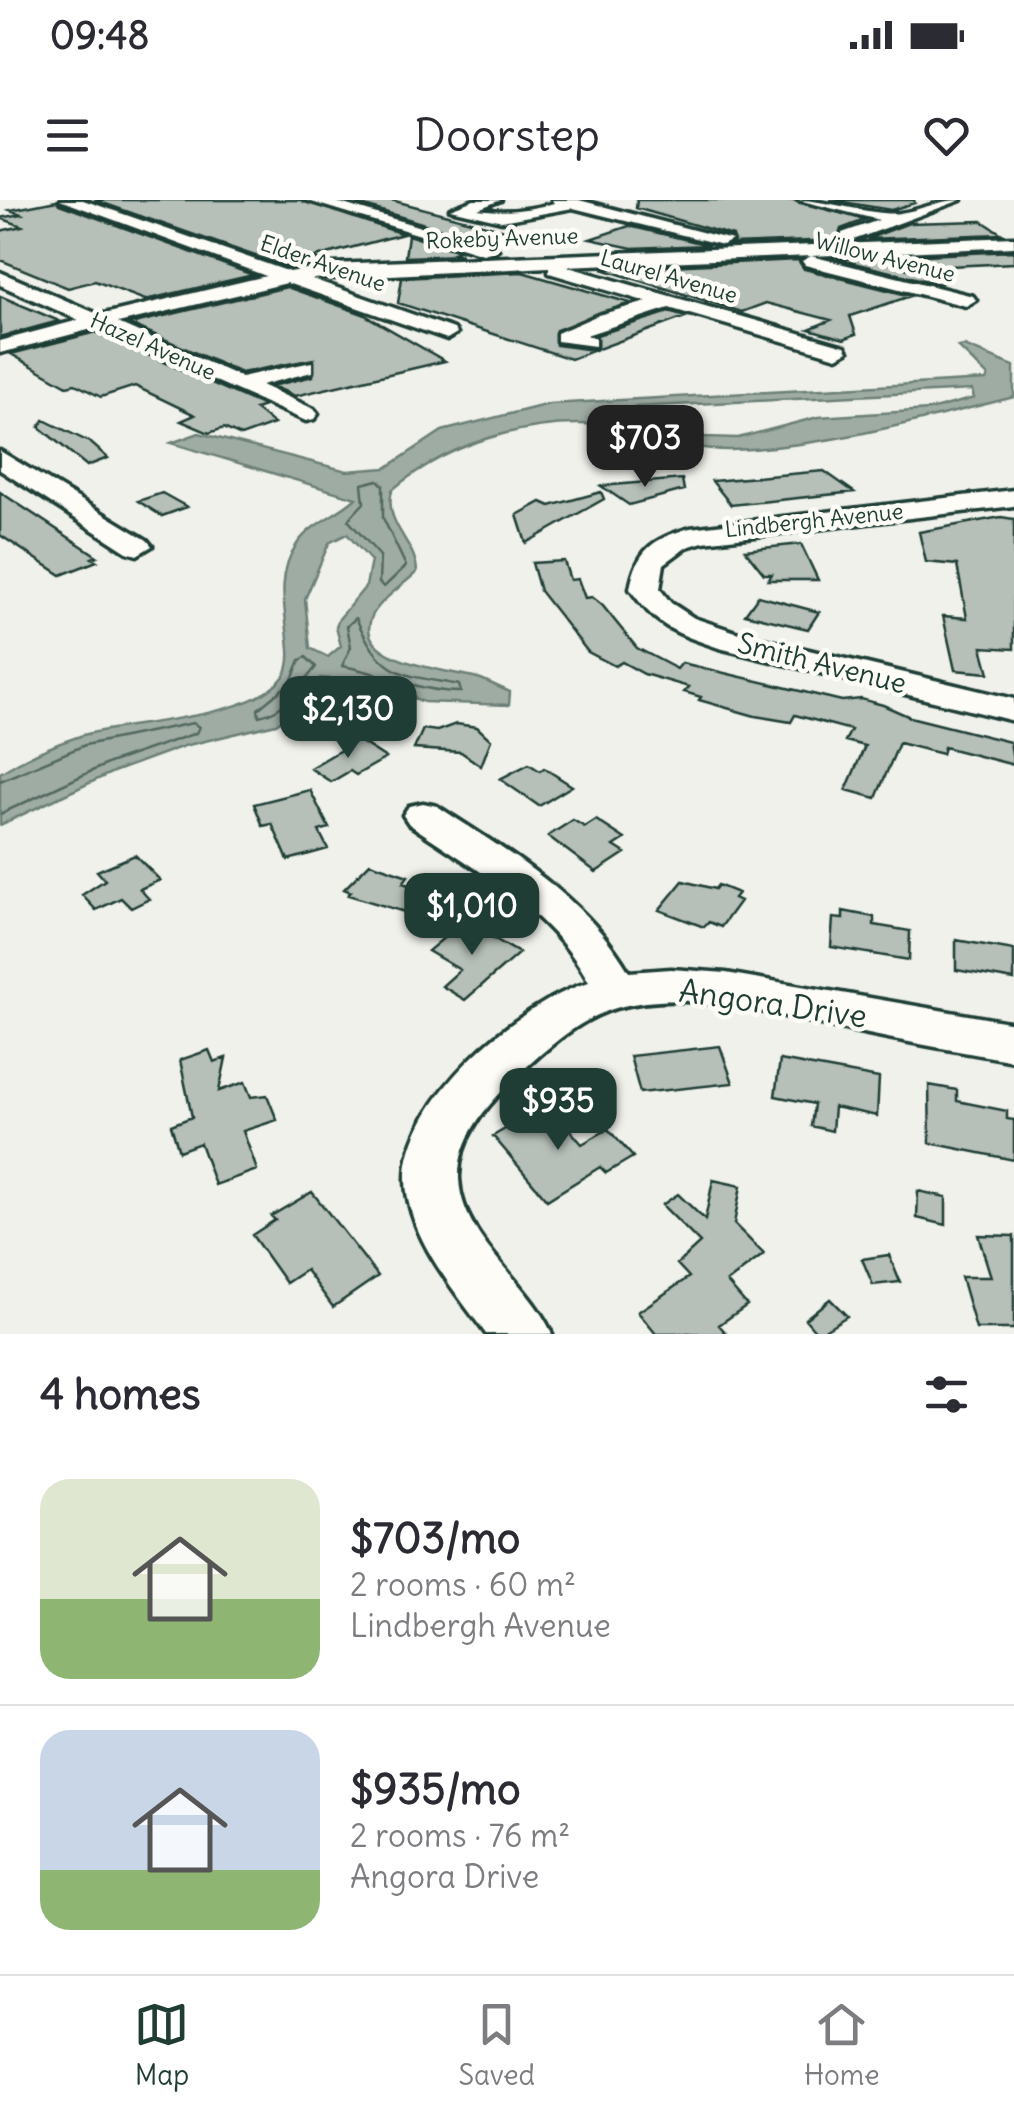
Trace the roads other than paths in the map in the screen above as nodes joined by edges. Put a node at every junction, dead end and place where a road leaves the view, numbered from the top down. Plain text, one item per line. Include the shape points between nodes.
1 (68, 200) edge
2 (313, 200) edge
3 (493, 200) edge
4 (806, 200) edge
5 (953, 200) edge
6 (566, 202) edge
7 (897, 220) junction
8 (1014, 242) edge
9 (835, 248) junction
10 (556, 250) junction
11 (494, 251) junction
12 (771, 251) junction
13 (525, 260) junction
14 (286, 276) junction
15 (0, 278) edge
16 (966, 300) dead end
17 (667, 302) junction
18 (98, 322) junction
19 (448, 333) dead end
20 (588, 342) dead end
21 (0, 347) edge
22 (838, 351) dead end
23 (304, 367) dead end
24 (239, 384) junction
25 (306, 414) dead end
26 (0, 460) edge
27 (1014, 498) edge
28 (137, 546) dead end
29 (645, 589) joint
30 (1014, 710) edge
31 (423, 815) dead end
32 (617, 991) junction
33 (1014, 1042) edge
34 (522, 1334) edge

1 - 14 street, Elder Avenue
2 - 11 street, Laurel Avenue
3 - 6 street via 458,209 512,218
4 - 7 street
5 - 7 street
6 - 12 street, Willow Avenue
7 - 9 street via 833,243
8 - 9 street, Rokeby Avenue
9 - 12 street, Rokeby Avenue
10 - 11 street via 514,244
10 - 12 street, Rokeby Avenue
10 - 13 street, Rokeby Avenue
11 - 13 street, Laurel Avenue
12 - 16 street, Willow Avenue
13 - 14 street, Rokeby Avenue
13 - 17 street, Laurel Avenue
14 - 18 street, Rokeby Avenue
14 - 19 street, Elder Avenue
15 - 18 street, Hazel Avenue
17 - 20 street via 564,337
17 - 22 street, Laurel Avenue
18 - 21 street, Rokeby Avenue
18 - 24 street, Hazel Avenue
23 - 24 street
24 - 25 street, Hazel Avenue
26 - 28 street
27 - 29 street, Lindbergh Avenue via 700,534 650,562
29 - 30 street, Smith Avenue via 660,610 719,638
31 - 32 street via 578,927
32 - 33 street, Angora Drive via 749,994
32 - 34 street, Angora Drive via 552,1021 511,1052 447,1118 430,1165 431,1188 448,1229

